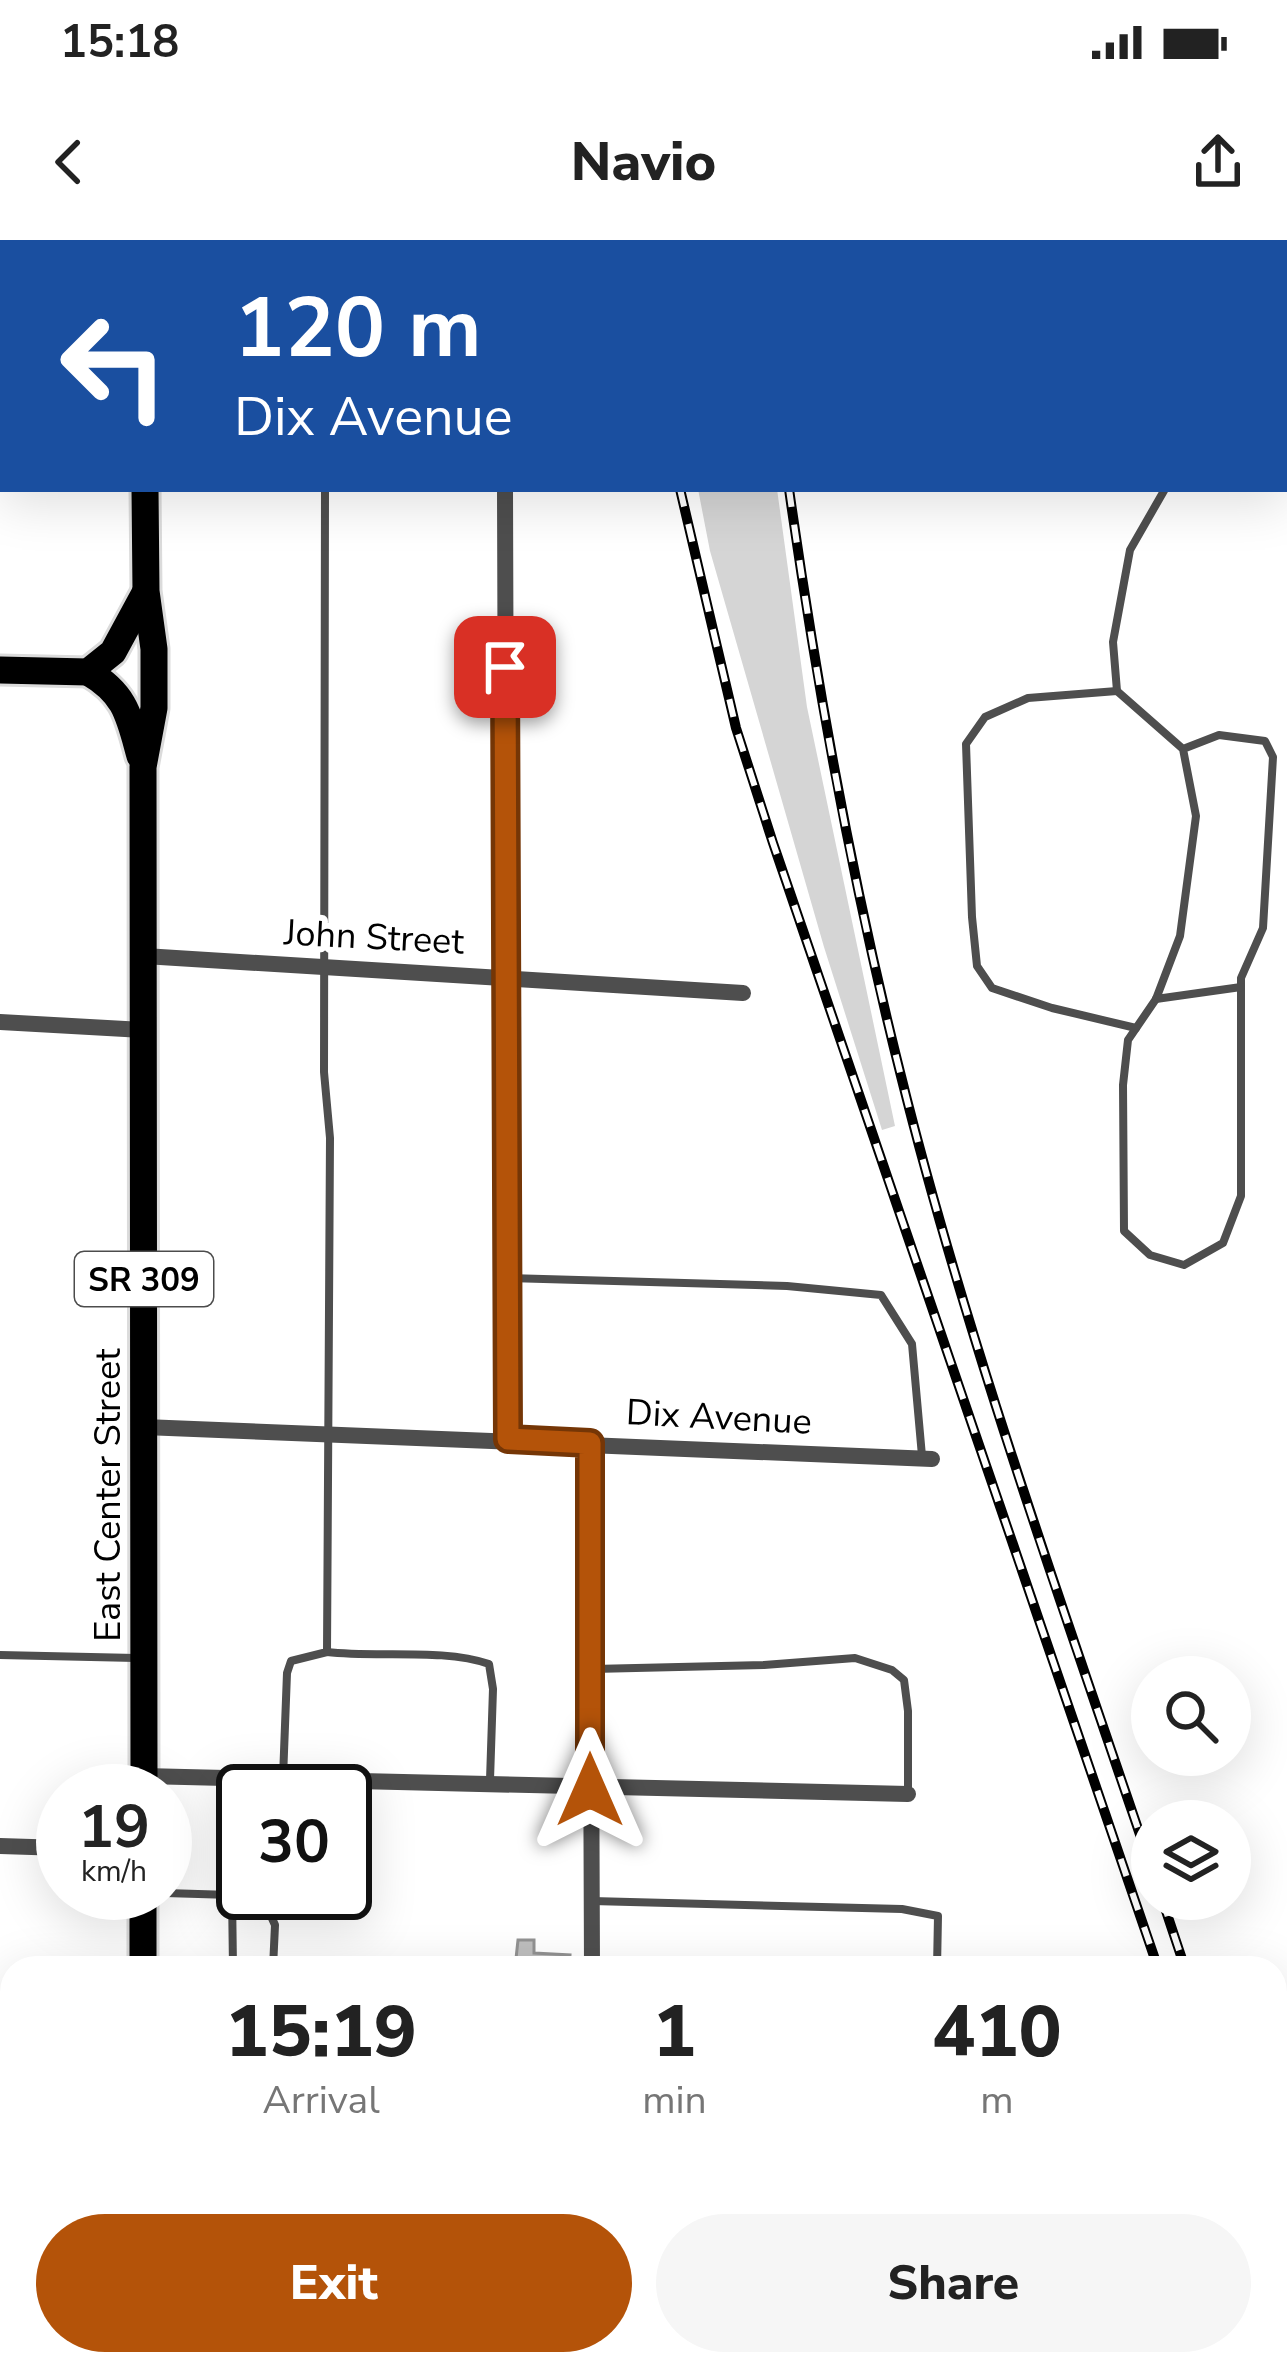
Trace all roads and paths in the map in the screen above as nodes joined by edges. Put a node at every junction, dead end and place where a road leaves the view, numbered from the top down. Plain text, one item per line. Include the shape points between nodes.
1 (145, 492) edge
2 (325, 492) edge
3 (505, 492) edge
4 (1163, 492) edge
5 (146, 591) junction
6 (0, 670) edge
7 (88, 672) junction
8 (1117, 691) junction
9 (1183, 749) junction
10 (143, 767) junction
11 (144, 956) junction
12 (325, 966) junction
13 (504, 977) junction
14 (1241, 987) junction
15 (743, 993) dead end
16 (1156, 999) junction
17 (0, 1022) edge
18 (1136, 1028) junction
19 (143, 1030) junction
20 (507, 1278) junction
21 (144, 1427) junction
22 (327, 1433) junction
23 (508, 1439) junction
24 (590, 1443) junction
25 (927, 1459) joint
26 (327, 1652) junction
27 (0, 1655) edge
28 (142, 1658) junction
29 (590, 1669) junction
30 (144, 1764) edge
31 (284, 1764) edge
32 (372, 1783) edge
33 (489, 1786) junction
34 (590, 1790) junction
35 (908, 1794) joint
36 (0, 1846) edge
37 (36, 1847) edge
38 (591, 1900) junction
39 (143, 1920) edge
40 (232, 1920) edge
41 (274, 1920) edge
42 (143, 1956) edge
43 (233, 1956) edge
44 (274, 1956) edge
45 (592, 1956) edge
46 (937, 1956) edge

1 - 5 main road, East Center Street / SR 309
2 - 12 lane
3 - 13 street
4 - 8 lane via 1130,550 1113,642
5 - 7 main road, SR 309 via 113,652
5 - 10 main road, East Center Street / SR 309 via 154,708
6 - 7 main road
7 - 10 main road, East Center Street / SR 309 via 112,686 129,713
8 - 9 lane
8 - 18 lane via 1028,698 985,717 966,744 972,916 977,966 992,988
9 - 14 lane via 1219,735 1265,741 1273,757 1263,928
9 - 16 lane via 1196,816 1180,936
10 - 11 main road, East Center Street / SR 309
11 - 12 street, John Street
11 - 19 main road, East Center Street / SR 309
12 - 13 street, John Street
12 - 22 lane
13 - 15 street, John Street
13 - 20 street
14 - 16 lane
14 - 18 lane via 1241,1196 1223,1243 1184,1265 1150,1255 1124,1232 1123,1085
16 - 18 lane
17 - 19 street
19 - 21 main road, East Center Street / SR 309
20 - 23 street
20 - 25 lane via 880,1295 912,1344
21 - 22 street, Dix Avenue
21 - 28 main road, East Center Street / SR 309
22 - 23 street, Dix Avenue
22 - 26 lane
23 - 24 street, Dix Avenue
24 - 25 street, Dix Avenue
24 - 29 street
26 - 31 lane via 291,1661
26 - 33 lane via 489,1664
27 - 28 lane
28 - 30 main road, East Center Street / SR 309
29 - 34 street
29 - 35 lane via 855,1658 892,1670 904,1680 908,1711
32 - 33 street
33 - 34 street
34 - 35 street
34 - 38 street
36 - 37 street
38 - 45 street
38 - 46 lane via 902,1909 938,1916
39 - 42 main road
40 - 43 lane
41 - 44 lane

